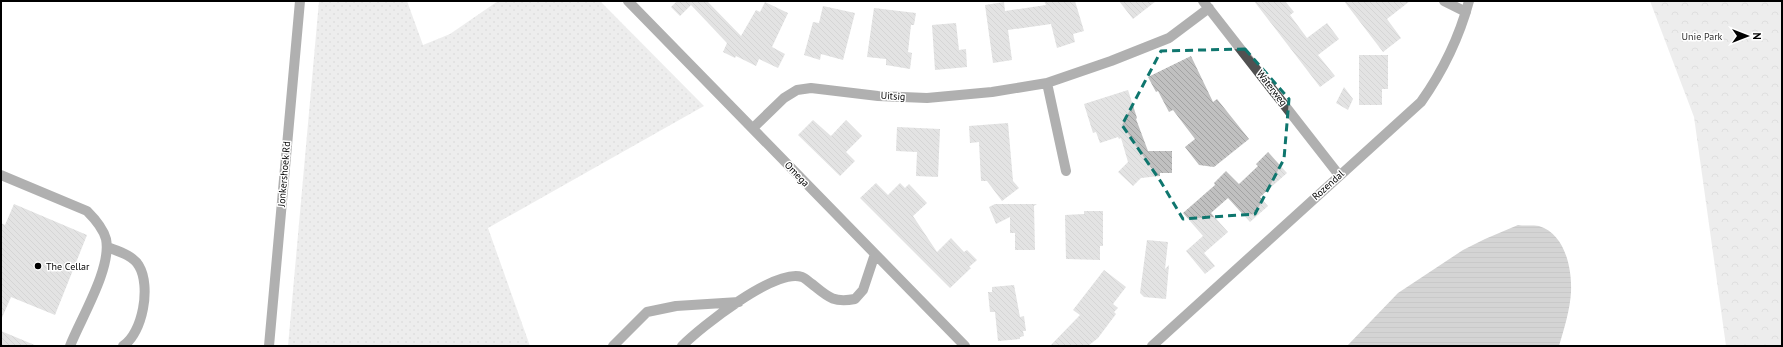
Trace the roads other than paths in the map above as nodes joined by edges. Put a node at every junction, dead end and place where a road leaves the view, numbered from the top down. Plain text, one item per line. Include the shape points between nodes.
1 (300, 1) edge
2 (628, 1) edge
3 (1444, 1) edge
4 (1469, 1) edge
5 (1206, 5) edge
6 (1466, 12) junction
7 (1048, 83) junction
8 (752, 128) junction
9 (1066, 172) dead end
10 (1340, 174) junction
11 (1, 175) edge
12 (107, 247) junction
13 (875, 254) junction
14 (739, 302) junction
15 (70, 346) edge
16 (122, 346) edge
17 (269, 346) edge
18 (613, 346) edge
19 (682, 346) edge
20 (965, 346) edge
21 (1152, 346) edge

1 - 17 street, Jonkershoek Rd
2 - 8 street, Omega
3 - 6 street
4 - 6 street, Rozendal
5 - 7 street, Uitsig via 1168,38
5 - 10 street, Waterweg
6 - 10 street, Rozendal via 1447,61 1421,102
7 - 8 street, Uitsig via 992,92 927,98 878,96 811,88 797,90 784,98
7 - 9 street
8 - 13 street, Omega
10 - 21 street, Rozendal
11 - 12 street via 87,211 101,228
12 - 15 street via 101,275
12 - 16 street via 131,258 139,264 142,273 145,293 141,317 132,338
13 - 14 street via 863,290 856,300 834,300 802,277 793,276 776,279
13 - 20 street, Omega
14 - 18 street via 676,306 647,312
14 - 19 street

